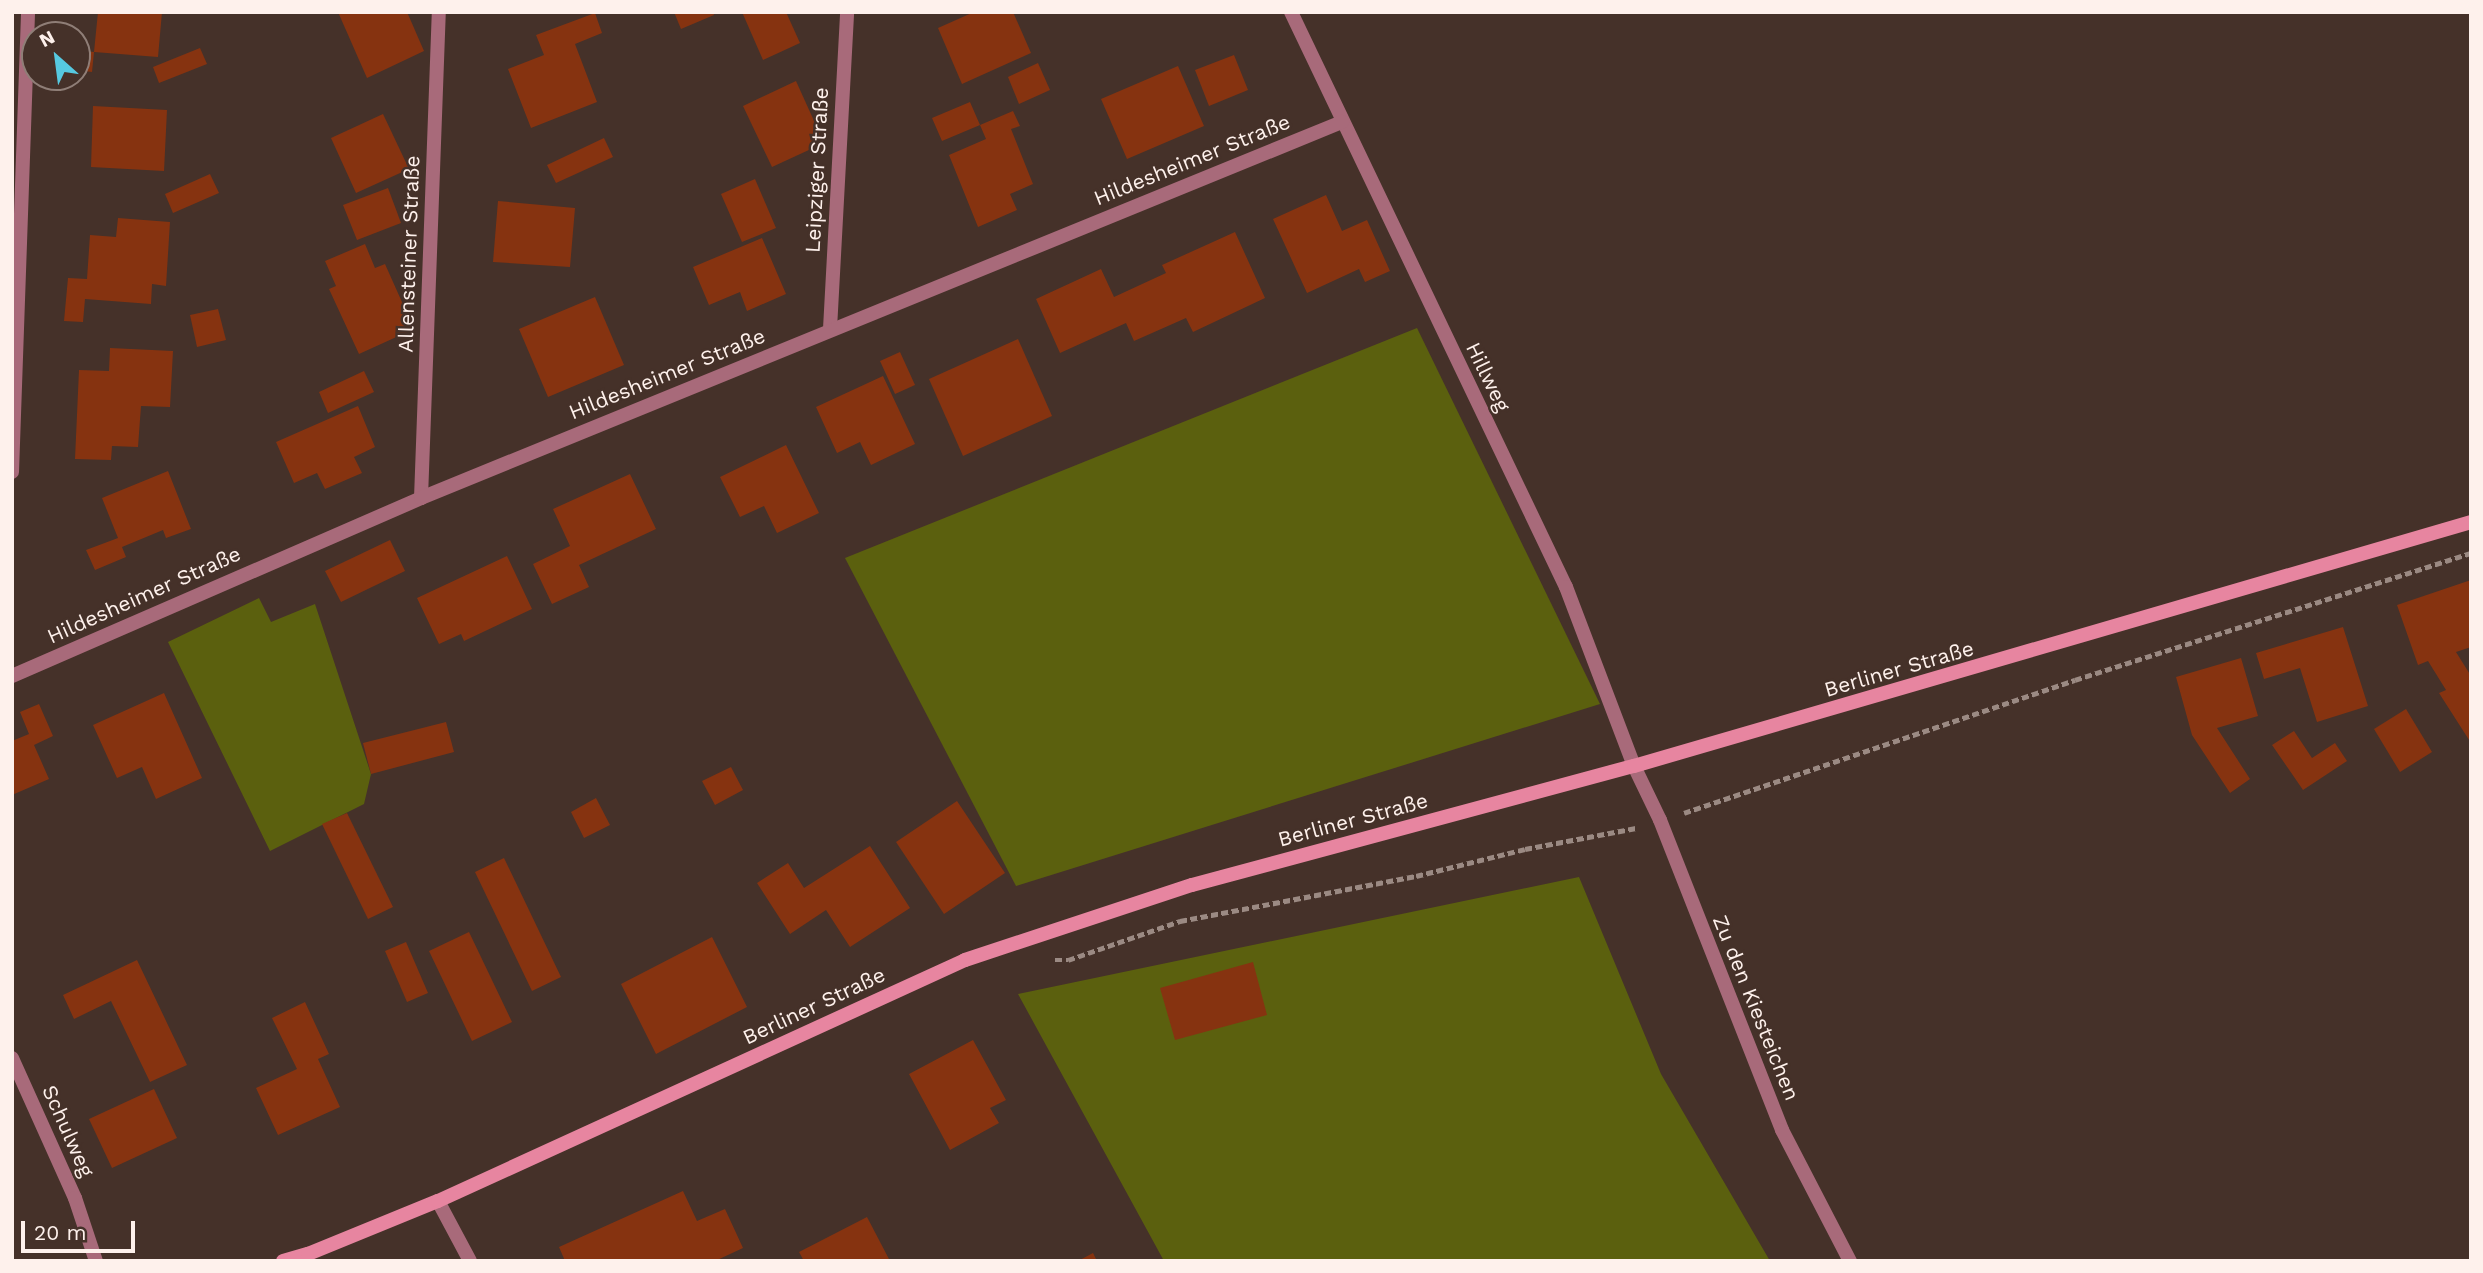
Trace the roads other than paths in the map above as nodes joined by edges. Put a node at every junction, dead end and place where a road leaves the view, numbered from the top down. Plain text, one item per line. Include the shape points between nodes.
1 (28, 12) edge
2 (439, 12) edge
3 (847, 12) edge
4 (1291, 12) edge
5 (1342, 122) junction
6 (830, 329) junction
7 (12, 472) edge
8 (421, 498) junction
9 (2471, 522) edge
10 (12, 676) edge
11 (1634, 766) junction
12 (12, 1058) edge
13 (438, 1201) junction
14 (96, 1261) edge
15 (283, 1261) edge
16 (470, 1261) edge
17 (1850, 1261) edge

1 - 7 street
2 - 8 street, Allensteiner Straße
3 - 6 street, Leipziger Straße
4 - 5 street, Hillweg
5 - 6 street, Hildesheimer Straße
5 - 11 street, Hillweg via 1566,587
6 - 8 street, Hildesheimer Straße
8 - 10 street, Hildesheimer Straße
9 - 11 main road, Berliner Straße
11 - 13 main road, Berliner Straße via 1192,885 965,960
11 - 17 street, Zu den Kiesteichen via 1660,820 1782,1130
12 - 14 street, Schulweg via 75,1198
13 - 15 main road, Berliner Straße
13 - 16 street

